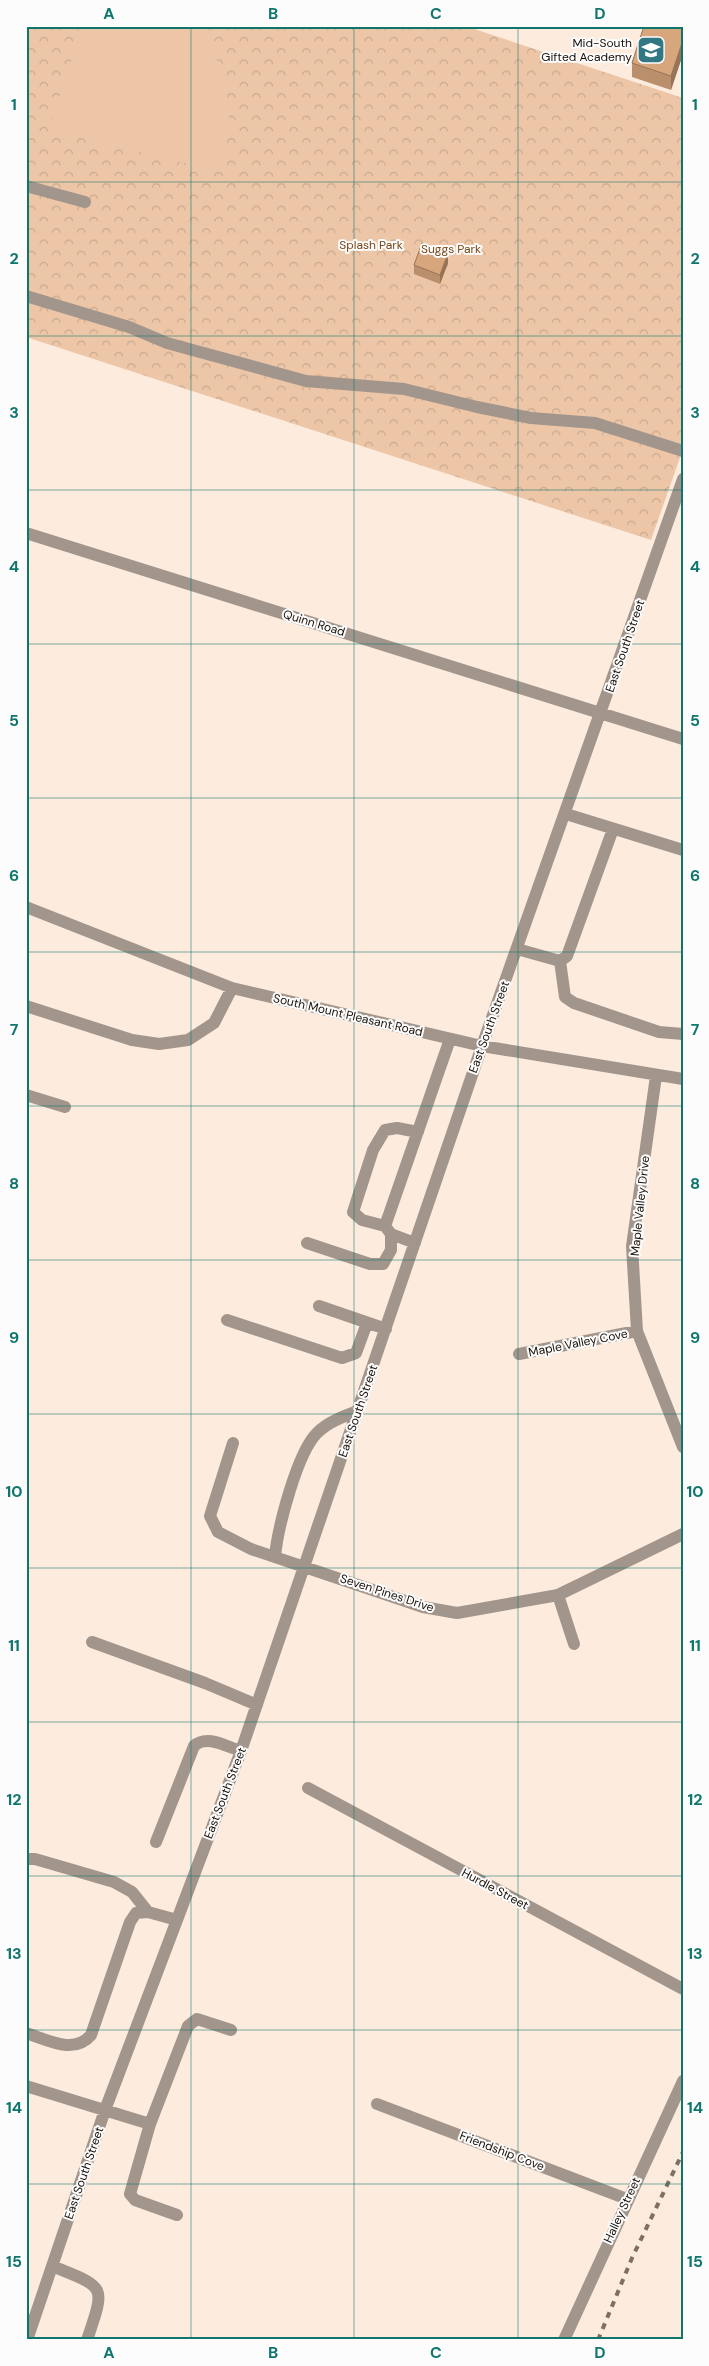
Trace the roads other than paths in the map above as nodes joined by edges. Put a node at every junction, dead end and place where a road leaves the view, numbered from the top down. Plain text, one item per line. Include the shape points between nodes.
1 (26, 186) edge
2 (85, 202) dead end
3 (26, 296) edge
4 (683, 451) edge
5 (683, 479) edge
6 (26, 533) edge
7 (602, 712) junction
8 (683, 739) edge
9 (566, 814) junction
10 (613, 829) junction
11 (683, 850) edge
12 (26, 907) edge
13 (517, 949) junction
14 (560, 960) junction
15 (232, 988) junction
16 (26, 1006) edge
17 (683, 1034) edge
18 (450, 1038) junction
19 (482, 1046) junction
20 (656, 1076) junction
21 (683, 1079) edge
22 (26, 1095) edge
23 (65, 1107) dead end
24 (418, 1132) junction
25 (388, 1230) junction
26 (307, 1243) dead end
27 (415, 1243) junction
28 (319, 1306) dead end
29 (227, 1320) dead end
30 (367, 1323) junction
31 (386, 1329) junction
32 (637, 1332) junction
33 (519, 1354) dead end
34 (358, 1411) junction
35 (233, 1443) dead end
36 (683, 1448) edge
37 (683, 1534) edge
38 (275, 1556) junction
39 (305, 1566) junction
40 (558, 1595) junction
41 (92, 1642) dead end
42 (574, 1644) dead end
43 (257, 1705) junction
44 (241, 1751) junction
45 (308, 1788) dead end
46 (156, 1842) dead end
47 (26, 1859) edge
48 (148, 1912) junction
49 (177, 1920) junction
50 (683, 1989) edge
51 (231, 2030) dead end
52 (26, 2033) edge
53 (683, 2081) edge
54 (26, 2086) edge
55 (377, 2104) dead end
56 (105, 2110) junction
57 (150, 2124) junction
58 (627, 2199) junction
59 (176, 2216) dead end
60 (52, 2266) junction
61 (27, 2340) edge
62 (86, 2340) edge
63 (564, 2340) edge

1 - 2 street
3 - 4 street via 129,327 167,343 306,381 404,388 531,418 595,423
5 - 7 street, East South Street
6 - 7 street, Quinn Road
7 - 8 street, Quinn Road
7 - 9 street, East South Street
9 - 10 street
9 - 13 street, East South Street
10 - 11 street
10 - 14 street via 567,956
12 - 15 street, South Mount Pleasant Road
13 - 14 street
13 - 19 street, East South Street
14 - 17 street via 565,997 574,1003 659,1032
15 - 16 street via 214,1023 188,1040 159,1044 132,1040
15 - 18 street, South Mount Pleasant Road
18 - 19 street, South Mount Pleasant Road
18 - 24 street
19 - 20 street, South Mount Pleasant Road
19 - 27 street, East South Street
20 - 21 street, South Mount Pleasant Road
20 - 32 street, Maple Valley Drive via 632,1246
22 - 23 street
24 - 25 street
24 - 25 street via 397,1128 385,1130 373,1150 353,1212 362,1220
25 - 26 street via 391,1250 383,1264 370,1264
25 - 27 street
27 - 31 street, East South Street
28 - 30 street
29 - 30 street via 342,1358 356,1352
30 - 31 street
31 - 34 street, East South Street
32 - 33 street, Maple Valley Cove
32 - 36 street, Maple Valley Drive
34 - 38 street via 318,1432 301,1457 278,1531
34 - 39 street, East South Street
35 - 38 street, Seven Pines Drive via 210,1516 218,1532 251,1549
37 - 40 street, Seven Pines Drive
38 - 39 street, Seven Pines Drive
39 - 40 street, Seven Pines Drive via 423,1607 457,1613
39 - 43 street, East South Street
40 - 42 street
41 - 43 street via 205,1682
43 - 44 street, East South Street
44 - 46 street via 207,1740 194,1746
44 - 49 street, East South Street
45 - 50 street, Hurdle Street
47 - 48 street via 114,1882 132,1892
48 - 49 street
48 - 52 street via 136,1913 130,1922 91,2035 86,2041 68,2046
49 - 56 street, East South Street
51 - 57 street via 197,2019 188,2026
53 - 58 street, Halley Street
54 - 56 street
55 - 58 street, Friendship Cove
56 - 57 street
56 - 60 street, East South Street
57 - 59 street via 130,2194 135,2200
58 - 63 street, Halley Street
60 - 61 street, East South Street
60 - 62 street via 93,2285 100,2292 100,2302

